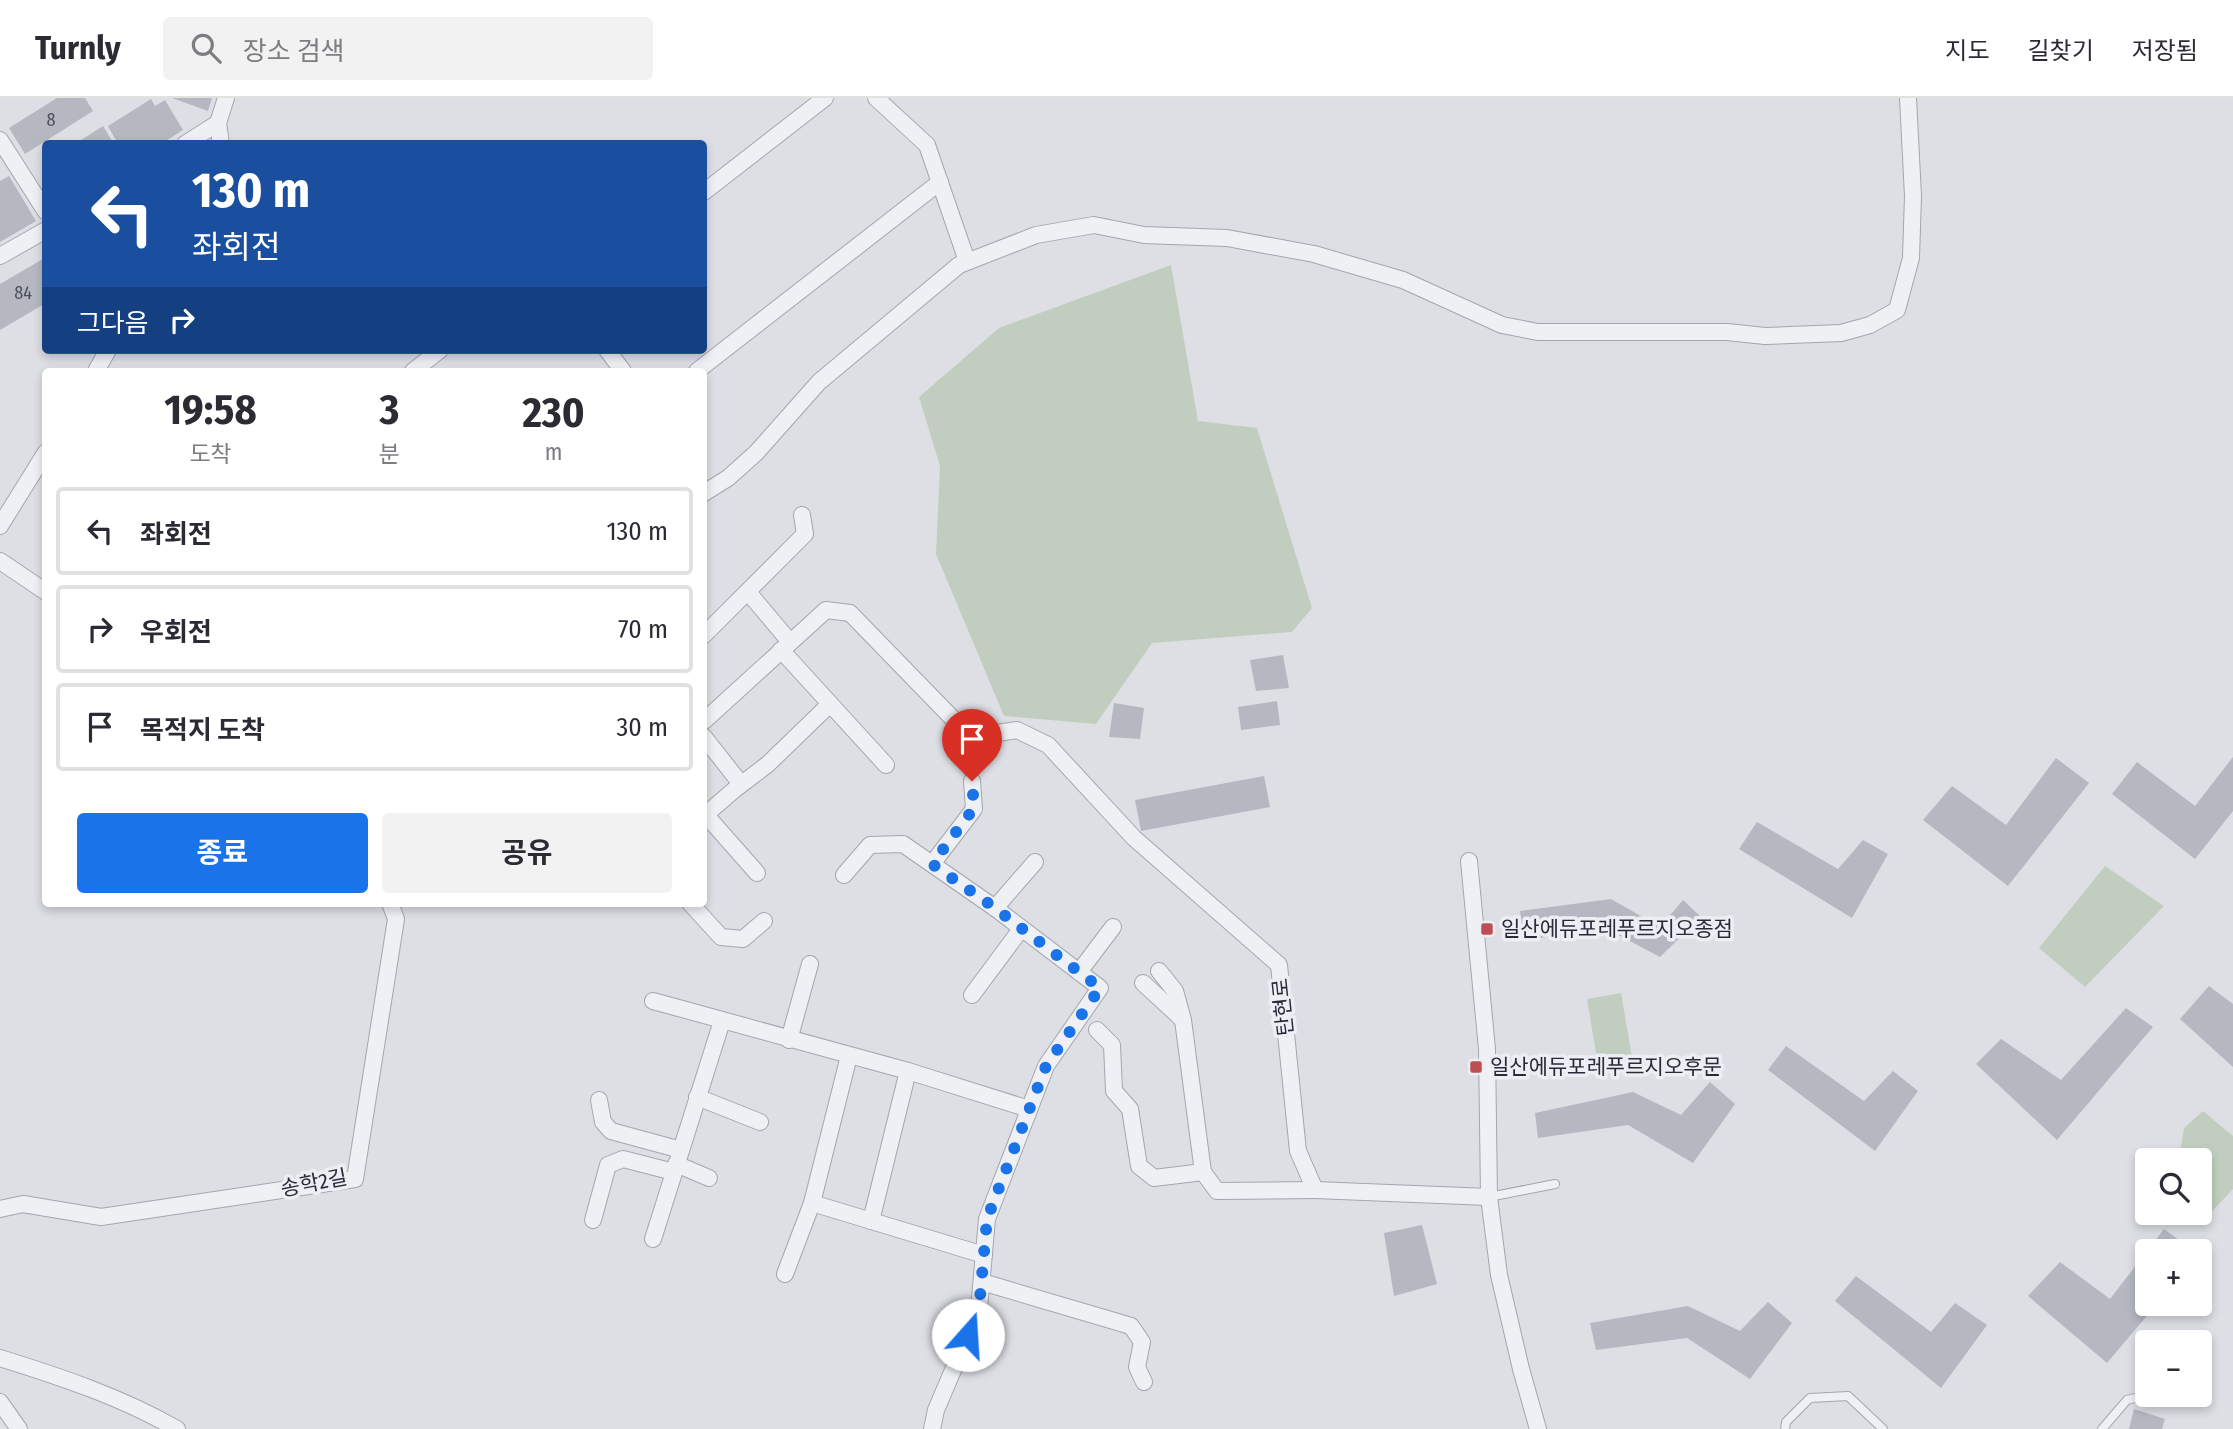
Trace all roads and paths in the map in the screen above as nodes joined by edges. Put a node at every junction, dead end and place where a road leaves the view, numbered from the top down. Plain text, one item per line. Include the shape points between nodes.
1 (226, 98) edge
2 (825, 98) edge
3 (876, 98) edge
4 (1908, 98) edge
5 (218, 123) junction
6 (0, 140) edge
7 (191, 140) edge
8 (220, 140) edge
9 (940, 182) junction
10 (707, 190) edge
11 (42, 206) edge
12 (42, 234) edge
13 (0, 256) edge
14 (967, 261) junction
15 (435, 354) edge
16 (610, 354) edge
17 (417, 368) edge
18 (621, 368) edge
19 (701, 368) edge
20 (42, 458) edge
21 (709, 489) edge
22 (802, 515) dead end
23 (0, 526) edge
24 (0, 561) edge
25 (42, 589) edge
26 (748, 592) junction
27 (707, 632) edge
28 (786, 646) junction
29 (830, 704) junction
30 (707, 718) edge
31 (707, 741) edge
32 (886, 765) dead end
33 (972, 781) dead end
34 (738, 787) junction
35 (707, 813) edge
36 (707, 818) edge
37 (1469, 861) dead end
38 (1035, 862) dead end
39 (932, 864) junction
40 (757, 873) dead end
41 (844, 875) dead end
42 (392, 907) edge
43 (694, 907) edge
44 (995, 908) junction
45 (764, 921) dead end
46 (1113, 927) dead end
47 (1021, 929) junction
48 (810, 964) dead end
49 (1159, 971) dead end
50 (1079, 972) junction
51 (1143, 983) dead end
52 (972, 995) dead end
53 (653, 1001) dead end
54 (1183, 1020) junction
55 (722, 1021) junction
56 (1097, 1030) dead end
57 (789, 1040) junction
58 (849, 1056) junction
59 (908, 1071) junction
60 (697, 1097) junction
61 (599, 1100) dead end
62 (1029, 1109) junction
63 (760, 1122) dead end
64 (677, 1162) junction
65 (1203, 1172) junction
66 (709, 1178) dead end
67 (1555, 1184) dead end
68 (1315, 1190) junction
69 (1489, 1197) junction
70 (812, 1203) junction
71 (0, 1209) edge
72 (593, 1220) dead end
73 (871, 1221) junction
74 (653, 1239) dead end
75 (984, 1255) junction
76 (785, 1275) dead end
77 (982, 1282) junction
78 (0, 1358) edge
79 (1144, 1382) dead end
80 (2135, 1398) edge
81 (0, 1402) edge
82 (19, 1429) edge
83 (177, 1429) edge
84 (932, 1429) edge
85 (1538, 1429) edge
86 (1785, 1429) edge
87 (1883, 1429) edge
88 (2102, 1429) edge

1 - 5 street
2 - 10 street
3 - 9 street via 927,145
4 - 14 street via 1911,258 1897,310 1870,325 1841,333 1538,332 1502,325 1403,280 1314,254 1227,238 1144,235 1094,225 1036,235
5 - 7 street
5 - 8 street
6 - 11 street
9 - 14 street
9 - 19 street
12 - 13 street
14 - 21 street via 819,383 756,453
15 - 17 street
16 - 18 street
20 - 23 street
22 - 26 street via 805,534
24 - 25 street
26 - 27 street
26 - 28 street
28 - 29 street
28 - 30 street
28 - 68 street, 탄현로 via 826,610 849,614 957,722 985,735 1017,730 1048,745 1134,838 1279,965 1298,1151
29 - 32 street
29 - 34 street
31 - 34 street via 741,784
33 - 39 street via 974,808
34 - 35 street
36 - 40 street
37 - 69 street via 1487,1049
38 - 44 street
39 - 41 street via 903,844 870,845
39 - 44 street
42 - 71 street, 송학2길 via 396,919 355,1179 101,1217 23,1204
43 - 45 street via 721,937 743,939
44 - 47 street
46 - 50 street
47 - 50 street
47 - 52 street
48 - 57 street
49 - 54 street via 1175,991
50 - 62 street via 1100,988 1046,1066
51 - 54 street
53 - 55 street
54 - 65 street
55 - 57 street
55 - 60 street
56 - 65 street via 1112,1045 1114,1091 1130,1109 1139,1166 1154,1178
57 - 58 street
58 - 59 street
58 - 70 street
59 - 62 street
59 - 73 street
60 - 63 street
60 - 64 street
61 - 64 street via 603,1122 611,1131
62 - 75 street via 987,1219
64 - 66 street
64 - 72 street via 623,1159 608,1165
64 - 74 street
65 - 68 street via 1217,1191
67 - 69 lane
68 - 69 street
69 - 85 street via 1499,1275
70 - 73 street
70 - 76 street
73 - 75 street
75 - 77 street
77 - 79 street via 1130,1326 1142,1342 1137,1367
77 - 84 street via 979,1309
78 - 83 street via 71,1379
80 - 88 lane via 2127,1400
81 - 82 street
86 - 87 lane via 1786,1422 1810,1398 1848,1396

